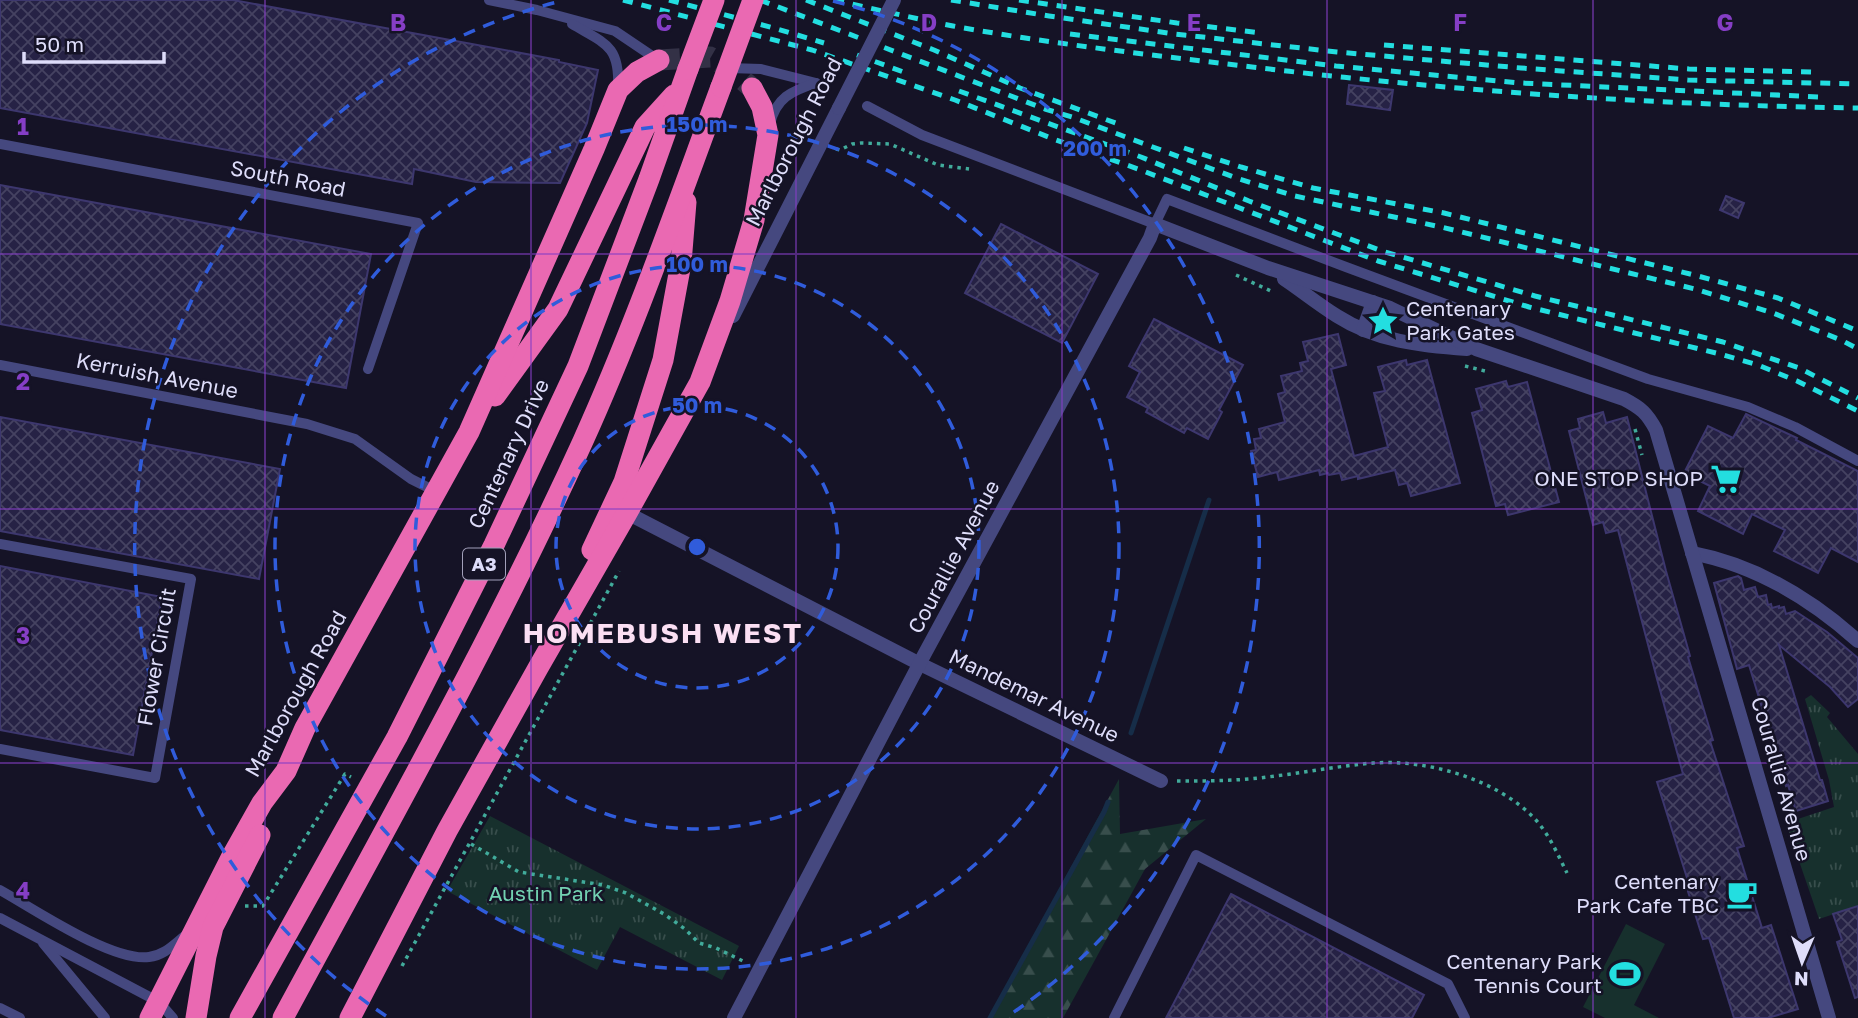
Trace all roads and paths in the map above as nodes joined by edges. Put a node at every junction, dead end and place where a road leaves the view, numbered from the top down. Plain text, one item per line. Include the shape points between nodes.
1 (489, 0) edge
2 (714, 0) edge
3 (752, 0) edge
4 (894, 0) edge
5 (563, 18) junction
6 (659, 60) joint
7 (729, 68) dead end
8 (684, 78) junction
9 (752, 88) tunnel mouth
10 (618, 90) junction
11 (867, 106) dead end
12 (768, 135) junction
13 (0, 144) edge
14 (834, 149) dead end
15 (970, 169) dead end
16 (688, 175) junction
17 (1155, 225) junction
18 (1268, 268) junction
19 (1233, 274) dead end
20 (1276, 294) dead end
21 (1373, 302) junction
22 (1363, 330) junction
23 (1476, 349) junction
24 (1457, 364) dead end
25 (0, 365) edge
26 (368, 369) dead end
27 (1496, 374) dead end
28 (699, 382) junction
29 (1634, 427) dead end
30 (469, 432) junction
31 (1642, 455) dead end
32 (1858, 461) edge
33 (437, 492) junction
34 (627, 513) junction
35 (0, 544) edge
36 (1692, 552) junction
37 (619, 570) dead end
38 (1858, 642) edge
39 (920, 664) junction
40 (538, 668) junction
41 (0, 749) edge
42 (286, 771) junction
43 (359, 781) dead end
44 (1161, 781) joint
45 (447, 831) junction
46 (470, 844) junction
47 (1567, 873) dead end
48 (0, 890) edge
49 (225, 904) junction
50 (0, 918) edge
51 (198, 924) junction
52 (40, 940) junction
53 (759, 969) junction
54 (398, 971) dead end
55 (0, 1008) edge
56 (154, 1010) edge
57 (20, 1018) edge
58 (105, 1018) edge
59 (173, 1018) edge
60 (196, 1018) edge
61 (240, 1018) edge
62 (283, 1018) edge
63 (350, 1018) edge
64 (734, 1018) edge
65 (1114, 1018) edge
66 (1465, 1018) edge
67 (1829, 1018) edge

1 - 5 lane
2 - 8 highway, Centenary Drive / A3, bridge
3 - 16 highway, A3, bridge
4 - 28 street, Marlborough Road, bridge
5 - 6 lane via 615,31
5 - 10 lane via 608,45 619,67
6 - 10 highway
7 - 12 lane via 761,69 816,83 782,99
8 - 30 highway via 645,127 558,309
8 - 61 highway, Centenary Drive / A3 via 578,366 505,521 397,737
9 - 12 highway
10 - 30 highway
11 - 17 lane via 922,135
12 - 28 highway via 754,220
13 - 26 lane, South Road via 418,223
14 - 15 path via 861,143 890,144 938,165
16 - 40 highway via 681,262 663,360 624,482
16 - 62 highway, A3 via 617,362 500,616
17 - 18 street, Courallie Avenue
17 - 32 lane via 1167,199 1636,374 1748,407
17 - 39 street, Courallie Avenue
18 - 21 street, Courallie Avenue
18 - 22 street, Courallie Avenue
19 - 20 path
21 - 22 street
21 - 23 street, Courallie Avenue
22 - 23 street, Courallie Avenue via 1428,346
23 - 36 street, Courallie Avenue via 1641,408 1656,430
24 - 27 path
25 - 33 lane, Kerruish Avenue via 307,424 355,439
28 - 34 highway
29 - 31 path
30 - 33 highway, Marlborough Road
33 - 42 highway, Marlborough Road via 305,728
34 - 39 street, Mandemar Avenue
34 - 40 highway
35 - 41 lane, Flower Circuit via 191,579 155,778
36 - 38 street via 1742,567 1805,600
36 - 67 street, Courallie Avenue
37 - 46 path
39 - 44 street, Mandemar Avenue
39 - 53 street, Courallie Avenue
40 - 45 highway
42 - 49 highway via 272,812
42 - 51 highway, Marlborough Road via 262,803
43 - 49 path via 345,774 263,906
44 - 47 path via 1264,778 1375,763 1431,768 1501,792 1535,819
45 - 46 path
45 - 63 highway
46 - 53 path via 519,872 626,893 664,914 699,943
46 - 54 path
48 - 51 lane via 102,948 127,955 147,958 164,953
49 - 60 highway via 213,928
50 - 52 lane
51 - 56 highway, Marlborough Road
52 - 56 lane
52 - 58 lane
53 - 64 street, Courallie Avenue
55 - 57 lane
56 - 59 lane
65 - 66 lane via 1196,855 1448,984

